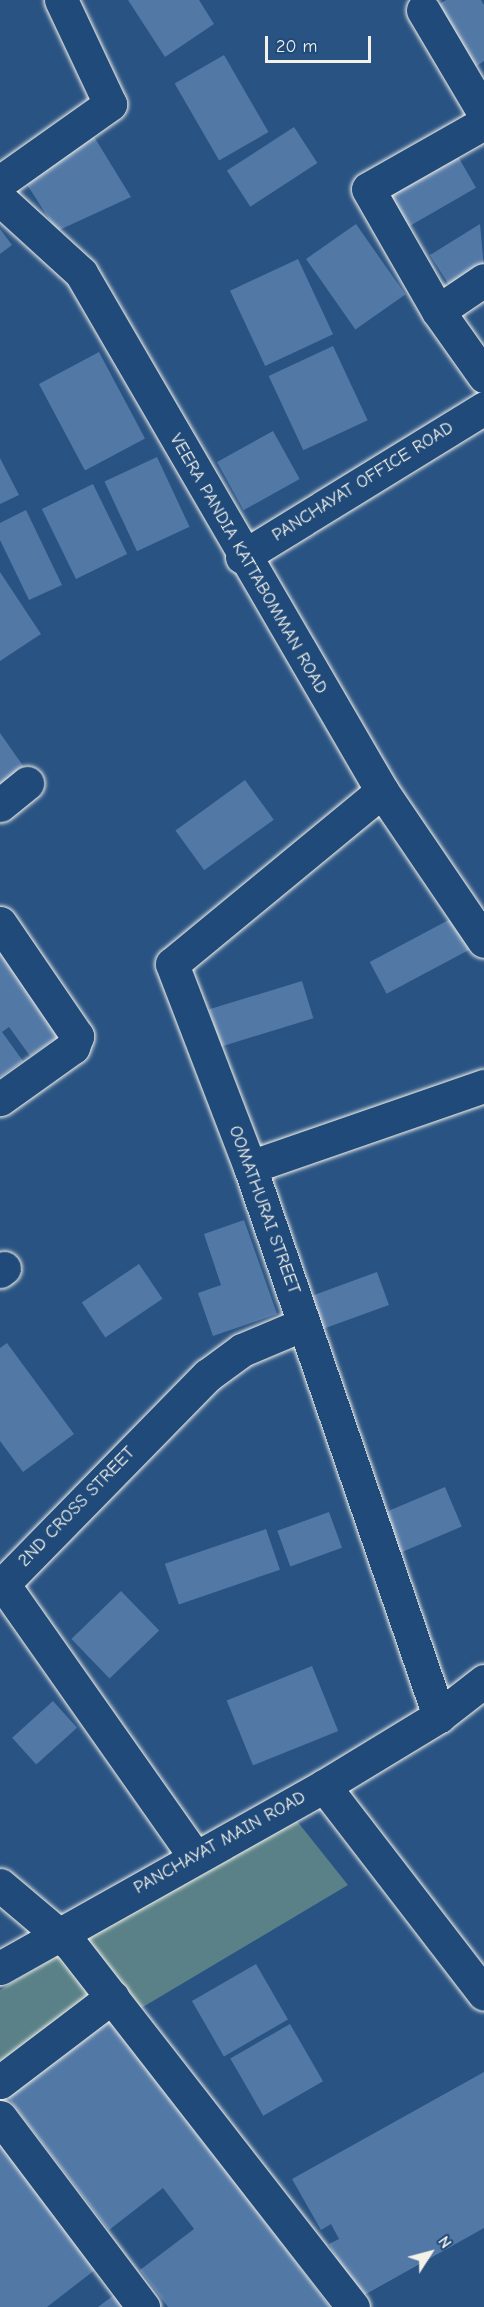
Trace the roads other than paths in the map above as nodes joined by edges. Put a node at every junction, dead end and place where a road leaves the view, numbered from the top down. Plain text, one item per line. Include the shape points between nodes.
1 (61, 0) edge
2 (423, 10) dead end
3 (484, 113) edge
4 (484, 123) edge
5 (0, 182) edge
6 (0, 199) edge
7 (484, 280) edge
8 (438, 311) junction
9 (484, 376) edge
10 (484, 408) edge
11 (242, 557) junction
12 (27, 783) dead end
13 (382, 791) junction
14 (0, 805) edge
15 (0, 923) edge
16 (484, 941) edge
17 (484, 1086) edge
18 (0, 1099) edge
19 (250, 1167) junction
20 (304, 1324) junction
21 (484, 1681) edge
22 (439, 1716) junction
23 (324, 1786) junction
24 (195, 1857) junction
25 (0, 1885) edge
26 (61, 1933) junction
27 (0, 1968) edge
28 (484, 1994) edge
29 (112, 1997) junction
30 (0, 2082) edge
31 (0, 2117) edge
32 (143, 2307) edge
33 (353, 2307) edge

1 - 5 street via 110,104
2 - 3 street
4 - 8 street via 368,189
6 - 11 street, VEERA PANDIA KATTABOMMAN ROAD via 81,273
7 - 8 street
8 - 9 street
10 - 11 street, PANCHAYAT OFFICE ROAD
11 - 13 street, VEERA PANDIA KATTABOMMAN ROAD
12 - 14 street
13 - 16 street, VEERA PANDIA KATTABOMMAN ROAD
13 - 19 street, OOMATHURAI STREET via 172,964
15 - 18 street via 77,1035 73,1047
17 - 19 street
19 - 20 street, OOMATHURAI STREET
20 - 22 street, OOMATHURAI STREET
20 - 24 street, 2ND CROSS STREET via 242,1350 208,1375 3,1584
21 - 22 street, PANCHAYAT MAIN ROAD
22 - 23 street, PANCHAYAT MAIN ROAD
23 - 24 street, PANCHAYAT MAIN ROAD
23 - 28 street
24 - 26 street, PANCHAYAT MAIN ROAD
25 - 26 street
26 - 27 street, PANCHAYAT MAIN ROAD
26 - 29 street
29 - 30 street
29 - 33 street
31 - 32 street

